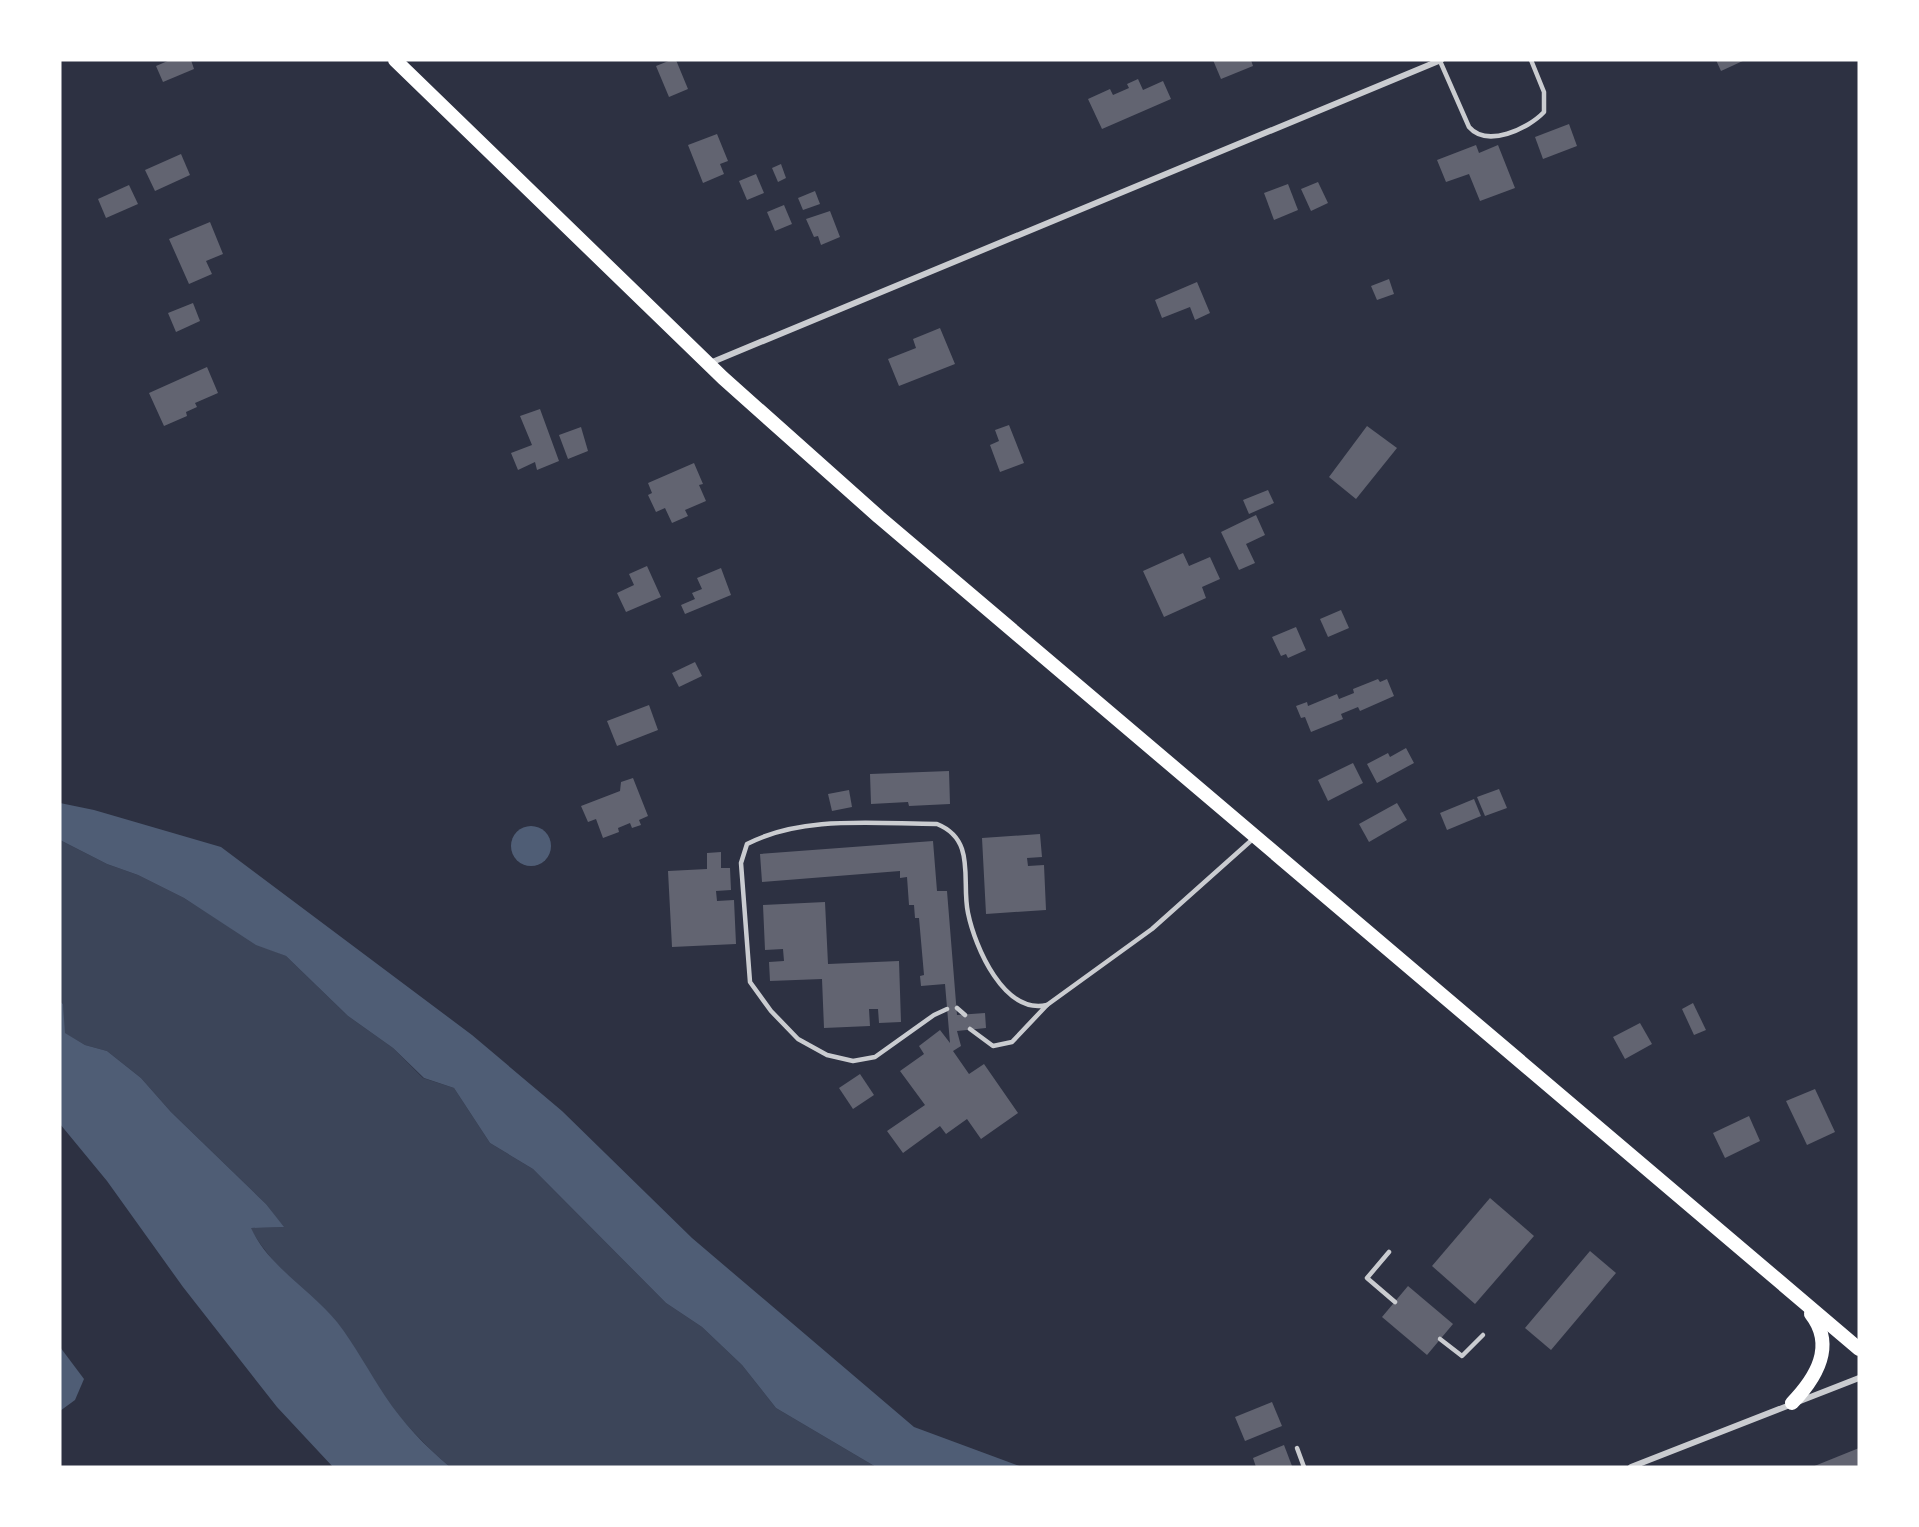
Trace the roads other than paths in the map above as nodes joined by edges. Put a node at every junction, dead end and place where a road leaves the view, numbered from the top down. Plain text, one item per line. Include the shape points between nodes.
1 (395, 60) edge
2 (1441, 60) edge
3 (1531, 60) edge
4 (709, 363) junction
5 (1256, 836) junction
6 (1047, 1005) junction
7 (957, 1008) dead end
8 (947, 1009) dead end
9 (965, 1015) dead end
10 (970, 1029) dead end
11 (1389, 1252) dead end
12 (1797, 1296) junction
13 (1395, 1302) dead end
14 (1484, 1335) dead end
15 (1440, 1340) dead end
16 (1859, 1349) edge
17 (1859, 1378) edge
18 (1792, 1403) junction
19 (1297, 1448) dead end
20 (1304, 1467) edge
21 (1631, 1467) edge

1 - 4 main road
2 - 3 lane via 1469,128 1485,138 1525,125 1544,112 1544,92
2 - 4 street
4 - 5 main road via 879,517
5 - 6 lane via 1152,929
5 - 12 main road
6 - 8 lane via 1036,1008 1009,996 988,968 968,913 964,858 950,829 937,824 821,824 763,836 747,844 741,863 750,982 798,1039 827,1055 853,1061 875,1057
6 - 10 lane via 1012,1042 993,1046
7 - 9 lane
11 - 13 lane via 1367,1278
12 - 16 main road
12 - 18 main road via 1820,1325 1822,1358 1808,1386
14 - 15 lane via 1462,1356
17 - 18 street
18 - 21 street
19 - 20 lane

